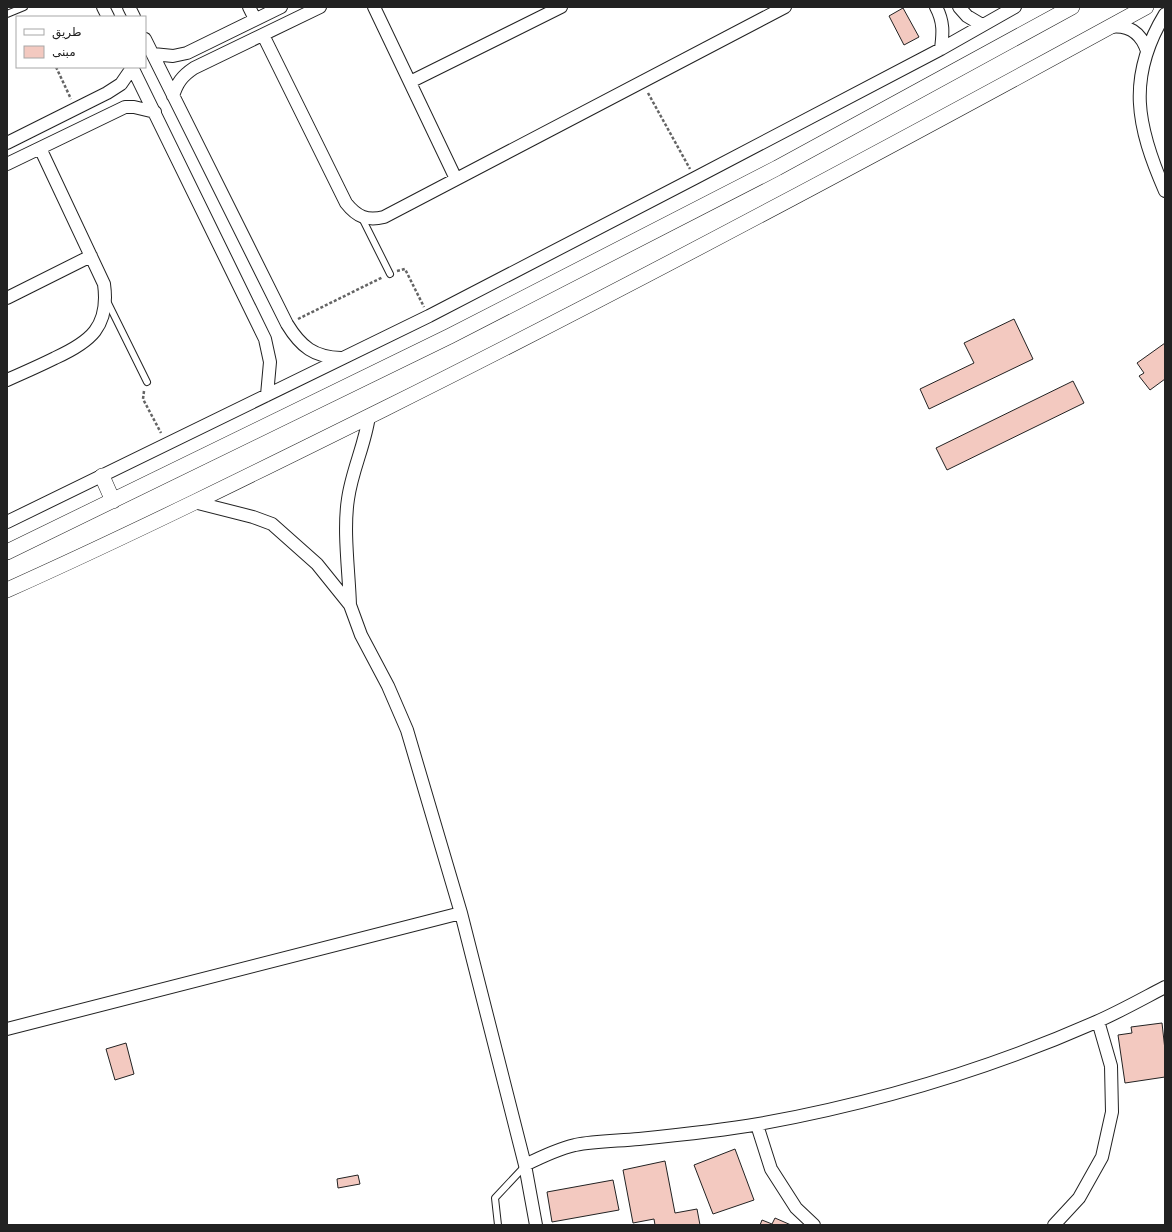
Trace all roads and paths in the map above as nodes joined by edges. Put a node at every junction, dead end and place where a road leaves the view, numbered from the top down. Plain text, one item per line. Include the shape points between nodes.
1 (24, 7) edge
2 (103, 7) edge
3 (129, 7) edge
4 (249, 7) edge
5 (281, 7) edge
6 (320, 7) edge
7 (374, 7) edge
8 (561, 7) edge
9 (785, 7) edge
10 (936, 7) edge
11 (959, 7) edge
12 (1015, 7) edge
13 (1072, 7) edge
14 (1146, 7) edge
15 (7, 14) edge
16 (1165, 14) edge
17 (108, 16) edge
18 (134, 16) edge
19 (255, 20) junction
20 (982, 25) junction
21 (1108, 27) junction
22 (263, 35) junction
23 (146, 41) edge
24 (940, 48) junction
25 (1147, 50) junction
26 (187, 53) junction
27 (153, 54) junction
28 (56, 68) edge
29 (132, 68) edge
30 (132, 68) edge
31 (194, 68) junction
32 (410, 82) junction
33 (642, 82) junction
34 (173, 96) junction
35 (76, 108) junction
36 (154, 112) junction
37 (7, 143) edge
38 (40, 148) junction
39 (7, 164) edge
40 (695, 178) junction
41 (456, 180) junction
42 (1165, 191) edge
43 (362, 218) junction
44 (91, 256) junction
45 (390, 274) junction
46 (7, 298) edge
47 (106, 299) junction
48 (429, 316) junction
49 (287, 324) junction
50 (342, 358) junction
51 (7, 380) edge
52 (147, 382) joint
53 (267, 395) junction
54 (369, 416) junction
55 (166, 444) junction
56 (102, 476) junction
57 (113, 501) junction
58 (194, 502) junction
59 (7, 522) edge
60 (7, 552) edge
61 (7, 590) edge
62 (350, 605) junction
63 (461, 913) junction
64 (1165, 987) edge
65 (1098, 1021) junction
66 (7, 1029) edge
67 (757, 1125) junction
68 (525, 1166) junction
69 (498, 1225) edge
70 (536, 1225) edge
71 (814, 1225) edge
72 (1054, 1225) edge

1 - 15 lane
2 - 17 street
3 - 18 street
4 - 19 street
5 - 19 street
6 - 22 street
7 - 32 street
8 - 32 street
9 - 33 street
10 - 24 street via 943,28
11 - 20 street via 967,16
12 - 20 street
13 - 57 street via 714,200 450,336
14 - 21 street
16 - 25 street
19 - 26 street
20 - 24 street
21 - 25 street via 1119,26 1138,33
21 - 54 street via 796,197
22 - 31 street
22 - 43 street via 346,203
23 - 27 street
24 - 40 street
25 - 42 street via 1140,87 1142,124 1151,160
26 - 27 street via 173,56
26 - 31 street
27 - 34 street
28 - 35 path
29 - 35 street via 118,86
30 - 36 street
31 - 34 street via 177,83
32 - 41 street
33 - 40 path
33 - 41 street
34 - 49 street
35 - 37 street
36 - 38 street via 125,107
36 - 53 street via 265,339 270,362
38 - 39 street
38 - 44 street
40 - 48 street
41 - 43 street via 384,217
43 - 45 lane
44 - 46 street
44 - 47 street via 104,284
45 - 48 path via 405,269
45 - 49 path
47 - 51 street via 104,314 98,328 88,340
47 - 52 lane
48 - 50 street
49 - 50 street via 296,340 306,348 330,358
50 - 53 street
52 - 55 path via 143,399
53 - 55 street
54 - 58 street
54 - 62 street via 347,500
55 - 56 street
56 - 57 street
56 - 59 street
57 - 60 street
58 - 61 street
58 - 62 street via 272,524 317,564
62 - 63 street via 361,635 388,686 407,730
63 - 66 street
63 - 68 street
64 - 65 street
65 - 67 street via 965,1074 827,1111
65 - 72 street via 1111,1066 1112,1112 1102,1157 1080,1198
67 - 68 street via 575,1145 541,1157
67 - 71 street via 771,1169 796,1208
68 - 69 lane via 495,1198
68 - 70 street

